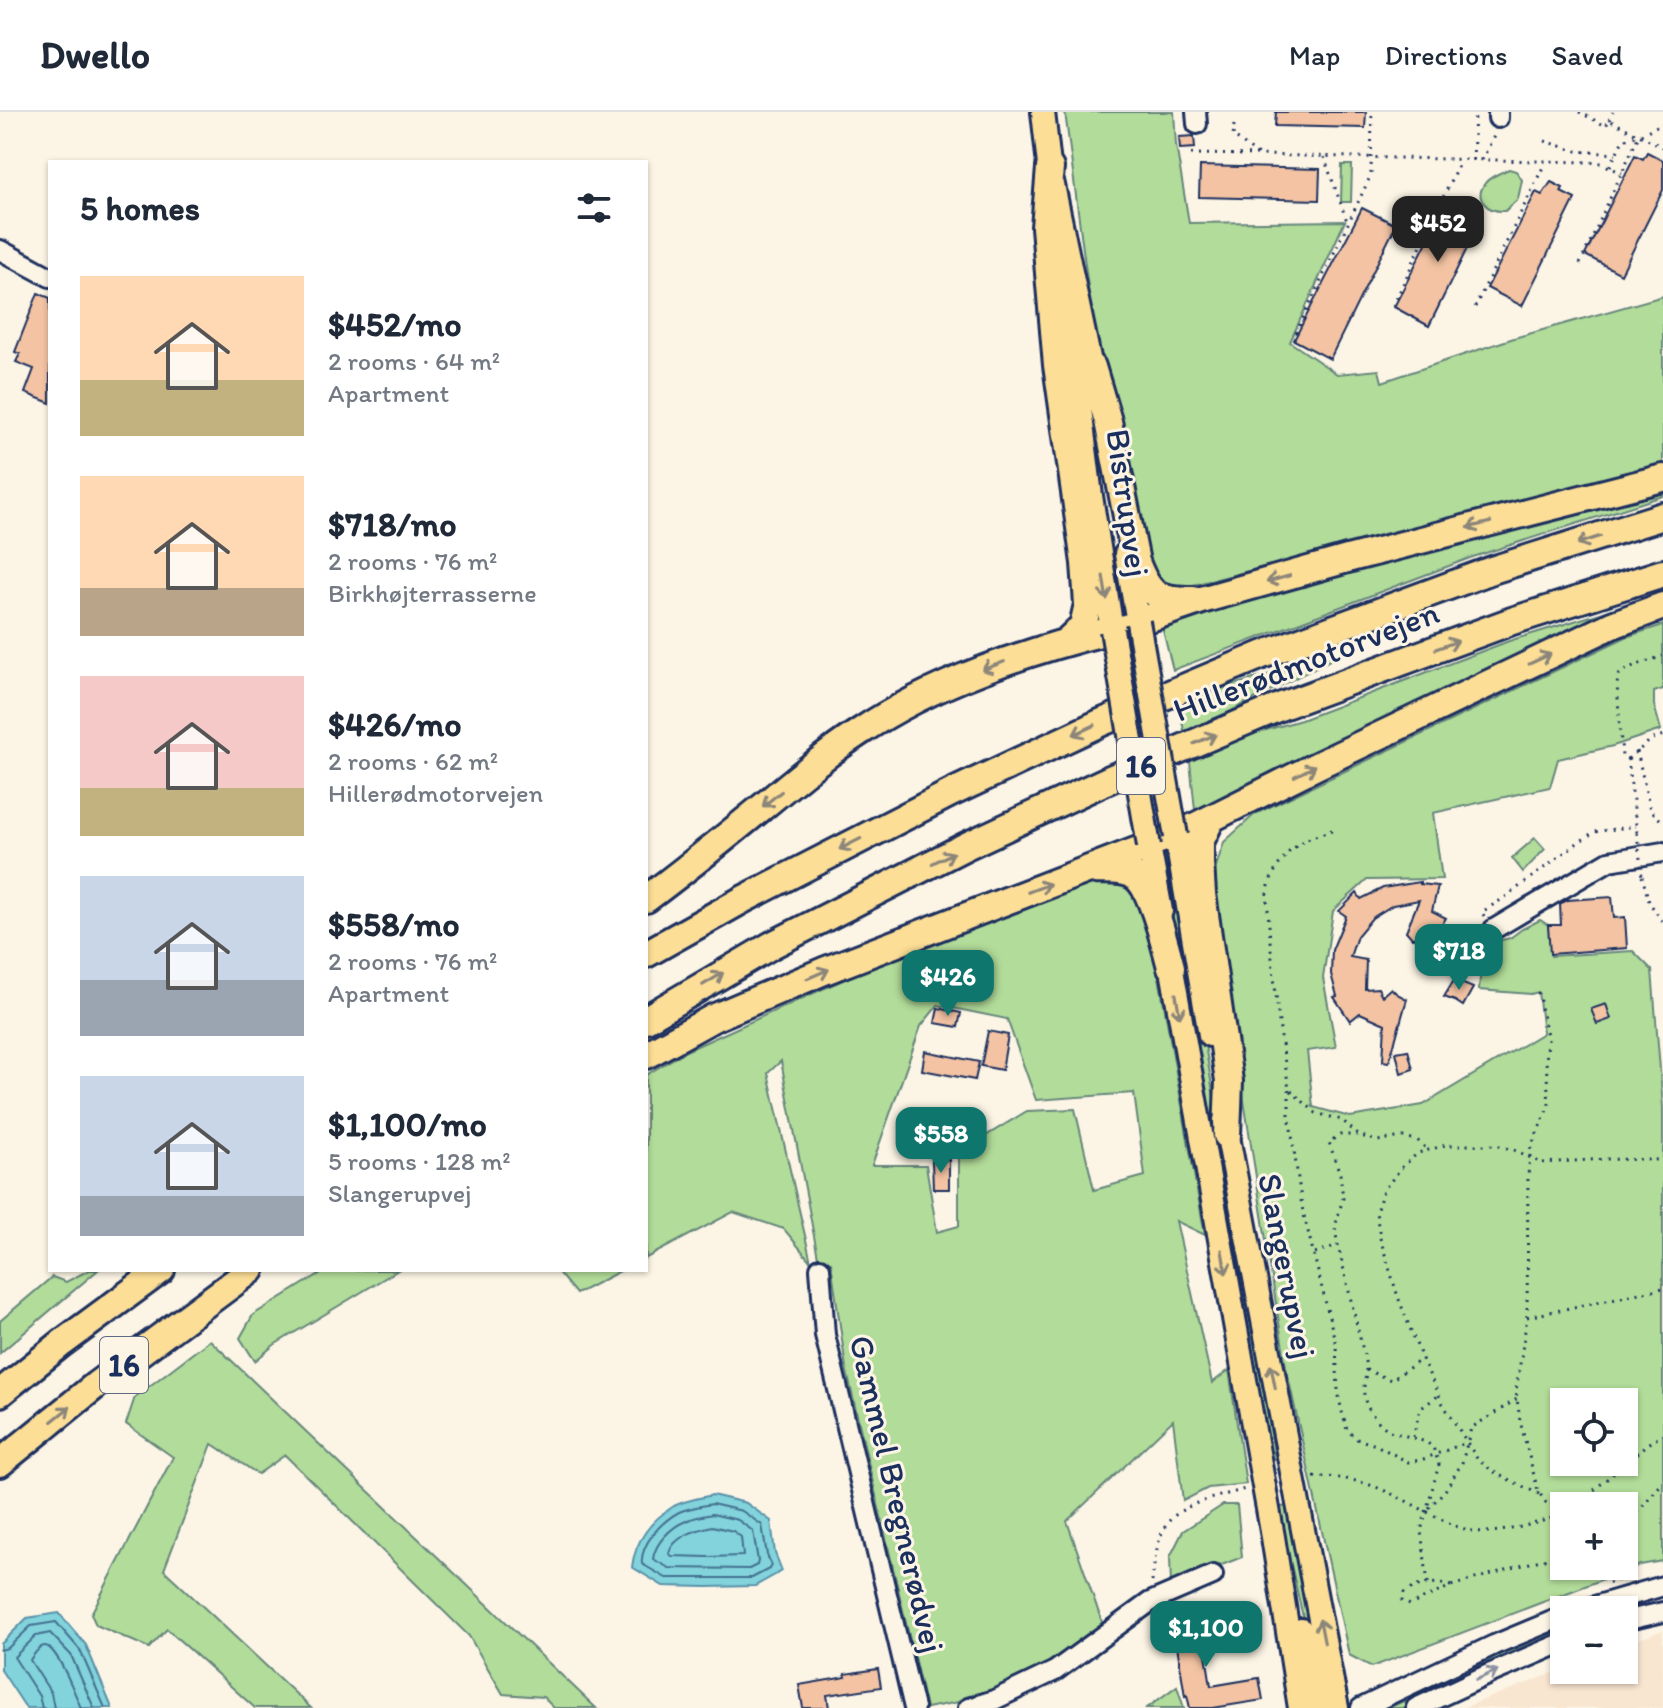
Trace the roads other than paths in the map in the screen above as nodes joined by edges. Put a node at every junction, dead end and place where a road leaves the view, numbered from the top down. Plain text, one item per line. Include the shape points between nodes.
1 (1043, 112) edge
2 (1050, 168) junction
3 (0, 250) edge
4 (48, 276) edge
5 (1092, 367) junction
6 (1663, 478) edge
7 (1663, 516) edge
8 (1663, 573) edge
9 (1205, 599) junction
10 (1663, 606) edge
11 (1138, 622) junction
12 (1112, 630) junction
13 (1067, 641) junction
14 (1211, 819) junction
15 (1176, 836) junction
16 (1149, 846) junction
17 (1663, 852) edge
18 (1089, 870) junction
19 (648, 897) edge
20 (1494, 929) road end
21 (648, 953) edge
22 (1171, 967) junction
23 (648, 1018) edge
24 (648, 1054) edge
25 (1227, 1135) junction
26 (820, 1268) dead end
27 (128, 1272) edge
28 (158, 1272) edge
29 (248, 1272) edge
30 (62, 1343) junction
31 (0, 1393) edge
32 (0, 1463) edge
33 (1273, 1537) junction
34 (1213, 1575) dead end
35 (1663, 1586) edge
36 (1629, 1596) edge
37 (1663, 1612) edge
38 (1638, 1618) edge
39 (1550, 1622) edge
40 (1550, 1648) edge
41 (914, 1708) edge
42 (968, 1708) edge
43 (1300, 1708) edge
44 (1318, 1708) edge
45 (1337, 1708) edge
46 (1361, 1708) edge
47 (1416, 1708) edge

1 - 2 main road, Bistrupvej
2 - 5 main road, Bistrupvej
2 -> 12 main road, Bistrupvej
2 - 13 highway via 1045,227 1057,365 1088,604 1083,626
3 - 4 street
5 - 9 highway via 1143,580 1152,593 1166,598
5 - 11 main road, Bistrupvej
6 -> 9 highway
7 -> 21 highway, Hillerødmotorvejen / 16 via 1492,570 1262,655 1100,723 951,793
23 -> 8 highway, Hillerødmotorvejen / 16 via 772,945 1110,779 1311,695 1512,621
9 - 11 highway
14 -> 10 highway via 1599,631
11 - 12 main road
11 - 15 main road, Bistrupvej, bridge
12 - 13 highway
12 - 16 main road, Bistrupvej, bridge
13 -> 19 highway via 950,683 860,732
14 - 15 highway
14 - 25 highway via 1200,842 1200,863 1229,1081
15 - 16 main road
15 - 25 main road, Slangerupvej
16 - 18 highway
16 - 22 main road, Slangerupvej
17 - 20 street via 1609,861
18 - 22 highway via 1122,871 1143,882
24 -> 18 highway via 713,1018 824,971
22 -> 33 main road, Slangerupvej
45 -> 25 main road, Slangerupvej
26 - 41 street, Gammel Bregnerødvej via 825,1335
27 - 30 highway via 96,1297
28 - 30 highway, 16
32 -> 29 highway, 16
30 - 31 highway, 16
33 - 43 main road, Slangerupvej
33 - 44 main road
34 - 42 street via 1150,1602 1055,1671
35 - 36 street
37 - 38 street
39 - 46 street
47 -> 40 street

